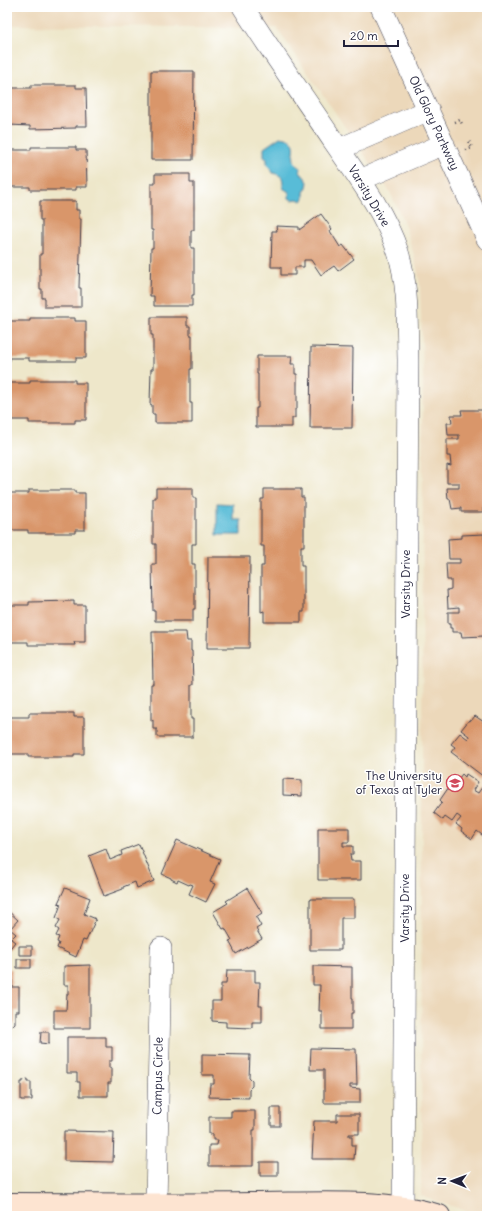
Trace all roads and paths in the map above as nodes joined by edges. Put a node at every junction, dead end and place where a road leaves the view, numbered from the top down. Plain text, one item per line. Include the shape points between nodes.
1 (243, 7) edge
2 (381, 7) edge
3 (429, 110) junction
4 (444, 144) junction
5 (339, 150) junction
6 (360, 180) junction
7 (487, 239) edge
8 (161, 948) dead end
9 (7, 1204) edge
10 (156, 1205) junction
11 (403, 1208) junction
12 (439, 1216) edge

1 - 5 street, Varsity Drive
2 - 3 street, Old Glory Parkway
3 - 4 street, Old Glory Parkway
3 - 5 street
4 - 6 street
4 - 7 street, Old Glory Parkway
5 - 6 street, Varsity Drive
6 - 11 street, Varsity Drive via 383,216 391,234 402,272 407,311
8 - 10 street, Campus Circle
9 - 10 street
10 - 11 street via 349,1203
11 - 12 street

